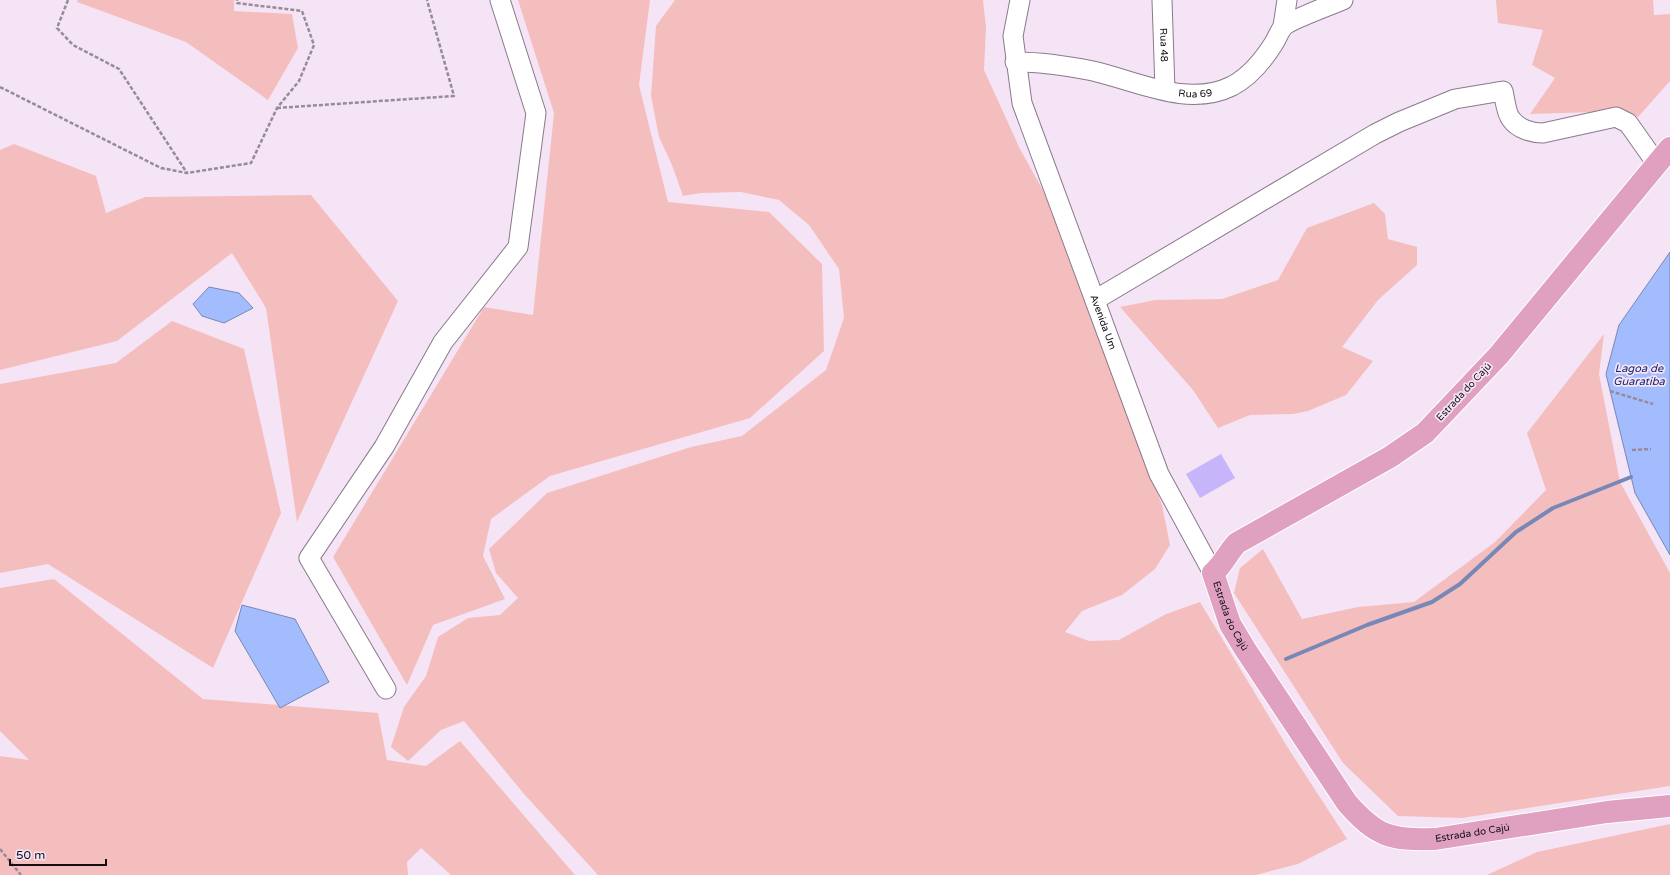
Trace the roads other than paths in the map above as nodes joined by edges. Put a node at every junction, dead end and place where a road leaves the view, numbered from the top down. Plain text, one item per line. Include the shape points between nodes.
1 (500, 0) edge
2 (1020, 0) edge
3 (1162, 0) edge
4 (1287, 0) edge
5 (1343, 0) edge
6 (1284, 26) junction
7 (1015, 62) junction
8 (1165, 90) junction
9 (1663, 156) edge
10 (1095, 300) junction
11 (1213, 573) junction
12 (386, 689) dead end
13 (1670, 806) edge

1 - 12 street via 536,113 518,246 443,342 384,447 309,558
2 - 7 street, Avenida Um via 1013,36
3 - 8 street, Rua 48
4 - 6 street
5 - 6 street
6 - 8 street, Rua 69 via 1262,60 1234,85 1219,92 1194,95
7 - 8 street, Rua 69 via 1075,67
7 - 10 street, Avenida Um via 1022,103
9 - 10 street via 1622,119 1533,133 1511,119 1503,91 1468,96 1398,122 1375,134
9 - 11 main road, Estrada do Cajú via 1499,355 1425,433 1390,457 1237,543
10 - 11 street, Avenida Um via 1159,474
11 - 13 main road, Estrada do Cajú via 1230,624 1346,803 1361,819 1389,837 1408,840 1435,839 1607,812

